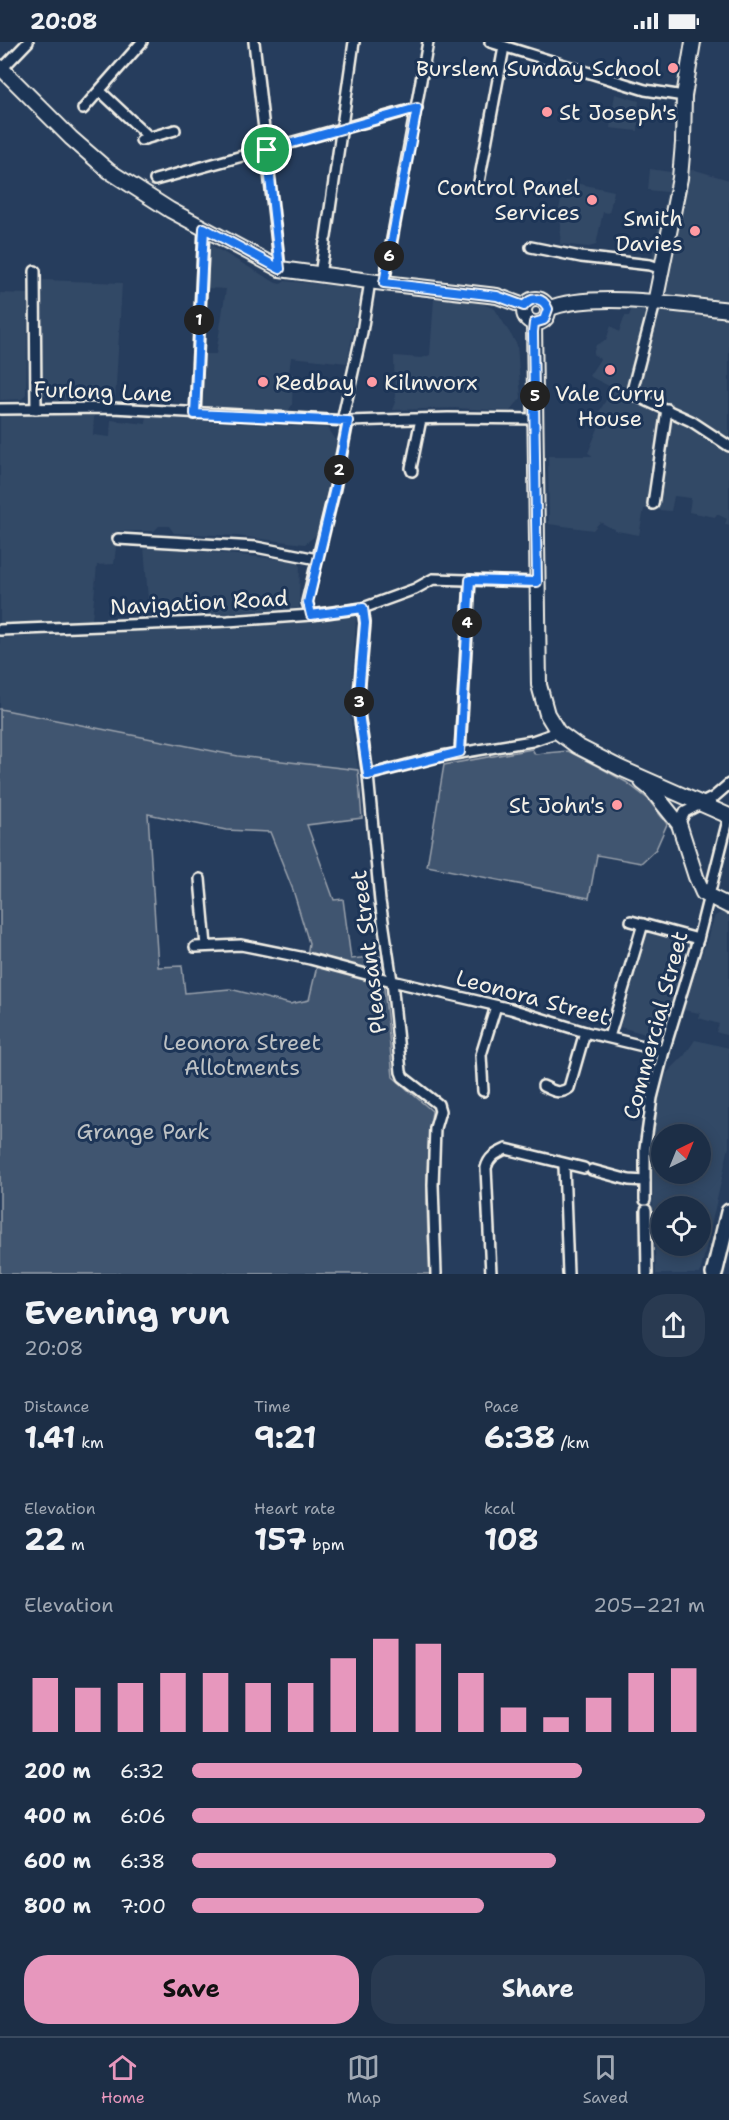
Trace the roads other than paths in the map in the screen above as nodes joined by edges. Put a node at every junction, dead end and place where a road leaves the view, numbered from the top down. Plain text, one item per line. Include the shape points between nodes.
1 (28, 42) edge
2 (142, 42) edge
3 (254, 42) edge
4 (354, 42) edge
5 (428, 42) edge
6 (490, 42) edge
7 (693, 42) edge
8 (504, 46) junction
9 (1, 67) edge
10 (100, 91) junction
11 (684, 96) junction
12 (417, 108) junction
13 (83, 109) dead end
14 (342, 129) junction
15 (175, 130) dead end
16 (267, 150) junction
17 (155, 180) dead end
18 (478, 182) dead end
19 (204, 228) junction
20 (531, 248) dead end
21 (280, 269) junction
22 (662, 269) junction
23 (35, 272) dead end
24 (320, 274) junction
25 (369, 281) junction
26 (24, 282) dead end
27 (35, 282) junction
28 (384, 283) junction
29 (655, 303) junction
30 (524, 306) junction
31 (548, 309) junction
32 (729, 310) edge
33 (534, 323) junction
34 (0, 409) edge
35 (36, 409) junction
36 (667, 409) junction
37 (195, 414) junction
38 (421, 419) junction
39 (535, 419) junction
40 (345, 421) junction
41 (729, 446) edge
42 (412, 471) dead end
43 (665, 499) dead end
44 (118, 539) dead end
45 (317, 559) junction
46 (470, 580) junction
47 (537, 582) junction
48 (363, 608) junction
49 (311, 615) junction
50 (0, 630) edge
51 (558, 732) junction
52 (460, 752) junction
53 (620, 768) junction
54 (368, 775) junction
55 (729, 784) edge
56 (701, 804) junction
57 (729, 816) edge
58 (679, 824) junction
59 (200, 879) dead end
60 (707, 897) junction
61 (729, 906) edge
62 (632, 921) dead end
63 (643, 924) junction
64 (698, 939) junction
65 (206, 946) junction
66 (195, 947) dead end
67 (392, 981) junction
68 (496, 1006) junction
69 (585, 1032) junction
70 (609, 1037) junction
71 (664, 1051) junction
72 (543, 1086) dead end
73 (483, 1091) dead end
74 (564, 1165) junction
75 (645, 1181) junction
76 (729, 1212) edge
77 (725, 1248) edge
78 (436, 1274) edge
79 (491, 1274) edge
80 (568, 1274) edge
81 (647, 1274) edge
82 (714, 1274) edge

1 - 9 street
2 - 10 street
3 - 16 street
4 - 14 street
5 - 12 street
6 - 8 street
7 - 11 main road
8 - 11 street via 645,90
8 - 18 street
9 - 19 main road via 109,171
10 - 13 street
10 - 15 street via 145,138
11 - 22 main road via 680,178
12 - 14 street
12 - 28 street
14 - 16 street
14 - 24 street
16 - 17 street
16 - 21 street
19 - 21 main road
19 - 37 street
20 - 22 street
21 - 24 main road
22 - 29 main road
23 - 27 street
24 - 25 main road
25 - 28 main road
25 - 40 street
26 - 27 street
27 - 35 street
28 - 30 main road via 497,296
29 - 31 main road via 584,300
29 - 32 main road
29 - 36 street via 633,387 634,395
30 - 31 main road via 537,299
30 - 33 main road via 526,318
31 - 33 main road via 544,320
33 - 39 main road
34 - 35 street, Furlong Lane
35 - 37 street, Furlong Lane via 113,408
36 - 41 street
36 - 43 street via 654,500
37 - 40 street, Furlong Lane
38 - 39 street, Furlong Lane
38 - 40 street, Furlong Lane
38 - 42 street
39 - 47 main road
40 - 45 street via 335,488
44 - 45 street via 256,547
45 - 49 street via 308,602
46 - 47 street, Navigation Road
46 - 48 street, Navigation Road via 433,579
46 - 52 street
47 - 51 main road via 539,685 547,714
48 - 49 street, Navigation Road
48 - 54 street, Pleasant Street via 358,706
49 - 50 street, Navigation Road
51 - 52 street via 532,741
51 - 53 main road
52 - 54 street
53 - 56 main road
53 - 58 main road via 651,789
54 - 67 street, Pleasant Street
55 - 56 street
56 - 57 main road
56 - 58 street via 685,812
57 - 60 street, Commercial Street
58 - 60 main road via 696,878
59 - 65 street
60 - 61 main road
60 - 64 street, Commercial Street
62 - 63 street
63 - 64 street
63 - 70 street
64 - 71 street, Commercial Street
65 - 66 street, Leonora Street
65 - 67 street, Leonora Street via 241,945
67 - 68 street, Leonora Street
67 - 78 street, Pleasant Street via 403,1077 438,1104 440,1111 435,1128 433,1185
68 - 69 street, Leonora Street
68 - 73 street via 481,1055
69 - 70 street, Leonora Street
69 - 72 street via 569,1088 555,1092
70 - 71 street, Leonora Street
71 - 75 street, Commercial Street via 648,1119
74 - 75 street
74 - 79 street via 506,1149 488,1161
74 - 80 street
75 - 81 street, Commercial Street
76 - 77 main road
77 - 82 main road

